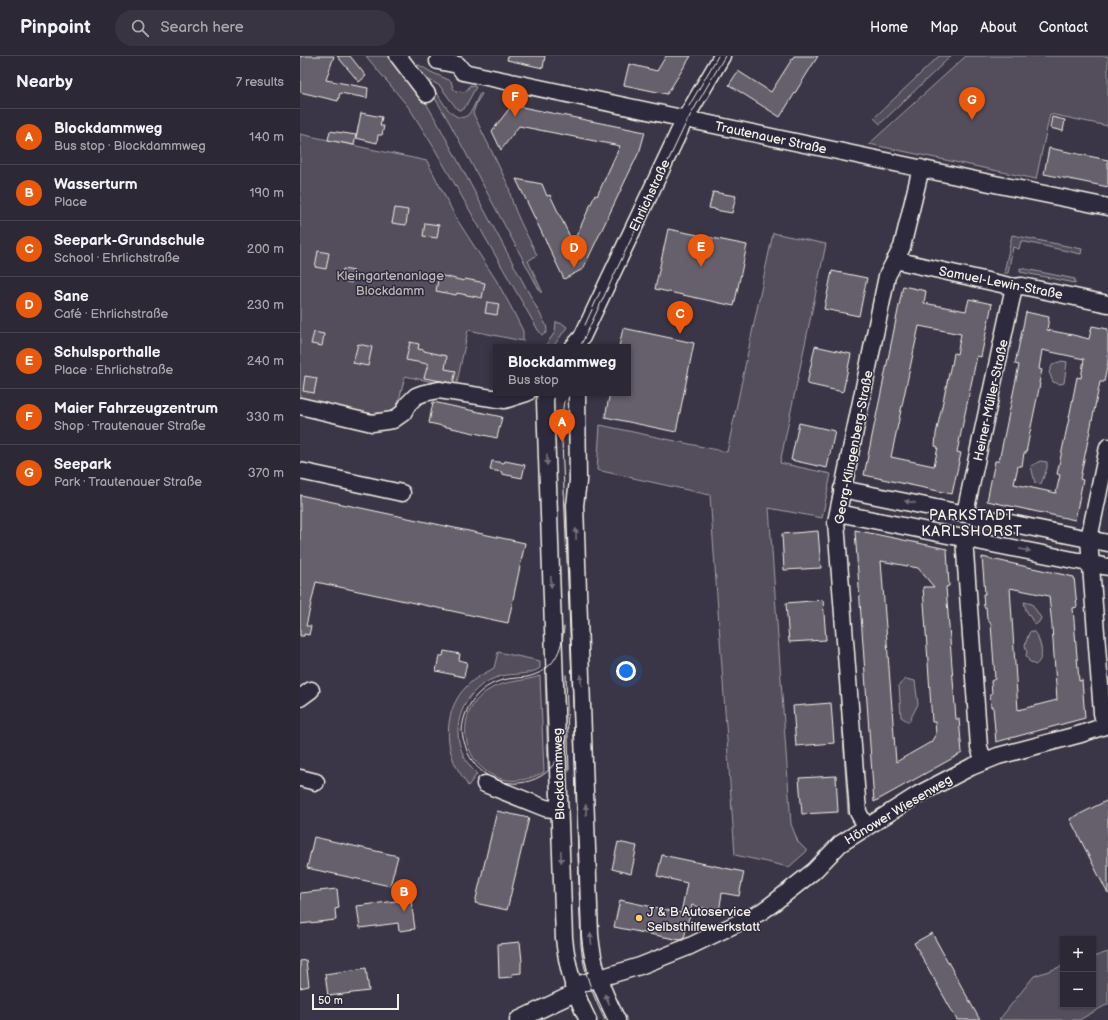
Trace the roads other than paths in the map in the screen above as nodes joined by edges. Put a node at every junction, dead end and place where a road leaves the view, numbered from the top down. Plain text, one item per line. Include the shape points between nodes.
1 (398, 56) edge
2 (722, 56) edge
3 (438, 61) dead end
4 (427, 94) dead end
5 (685, 119) junction
6 (921, 168) junction
7 (1108, 207) edge
8 (895, 260) junction
9 (1014, 286) junction
10 (1108, 304) edge
11 (579, 344) edge
12 (518, 396) edge
13 (546, 396) edge
14 (577, 396) edge
15 (300, 406) edge
16 (1108, 447) edge
17 (300, 470) edge
18 (842, 489) junction
19 (402, 493) dead end
20 (838, 512) junction
21 (965, 513) junction
22 (964, 538) junction
23 (1089, 539) junction
24 (1108, 543) edge
25 (1091, 564) junction
26 (1108, 567) edge
27 (1107, 726) edge
28 (984, 762) junction
29 (300, 778) edge
30 (316, 782) dead end
31 (485, 784) dead end
32 (560, 810) junction
33 (866, 827) junction
34 (598, 978) junction
35 (574, 989) junction
36 (518, 1020) edge
37 (588, 1020) edge
38 (617, 1020) edge

1 - 4 street
2 - 5 street, Ehrlichstraße
3 - 5 street, Trautenauer Straße via 458,65 463,72
5 - 6 street, Trautenauer Straße
5 - 11 street, Ehrlichstraße
6 - 7 street, Trautenauer Straße
6 - 8 street, Georg-Klingenberg-Straße via 902,247
8 - 9 street, Samuel-Lewin-Straße
8 - 18 street, Georg-Klingenberg-Straße via 887,276
9 - 10 street, Samuel-Lewin-Straße
9 - 21 street, Heiner-Müller-Straße
12 - 15 street via 505,400 439,390 416,396 403,414 393,420 372,422
13 -> 32 street, Blockdammweg
34 -> 14 street, Blockdammweg via 591,940 587,847 575,505 578,481
16 - 23 street
17 - 19 street
18 - 20 street, Georg-Klingenberg-Straße
21 -> 18 street
20 - 22 street
20 - 33 street, Georg-Klingenberg-Straße via 836,522 858,812
21 - 23 street
22 -> 25 street
22 - 28 street via 979,747
23 - 24 street
23 - 25 street
25 - 26 street
25 - 27 street via 1102,713
27 - 28 street, Hönower Wiesenweg
28 - 33 street, Hönower Wiesenweg via 971,766 919,794
29 - 30 street
31 - 32 street via 545,808
32 -> 35 street, Blockdammweg via 564,938
33 - 34 street, Hönower Wiesenweg via 840,844 814,871 761,912 688,947 640,966
34 - 35 street
38 -> 34 street, Blockdammweg
35 - 36 street
35 - 37 street, Blockdammweg

